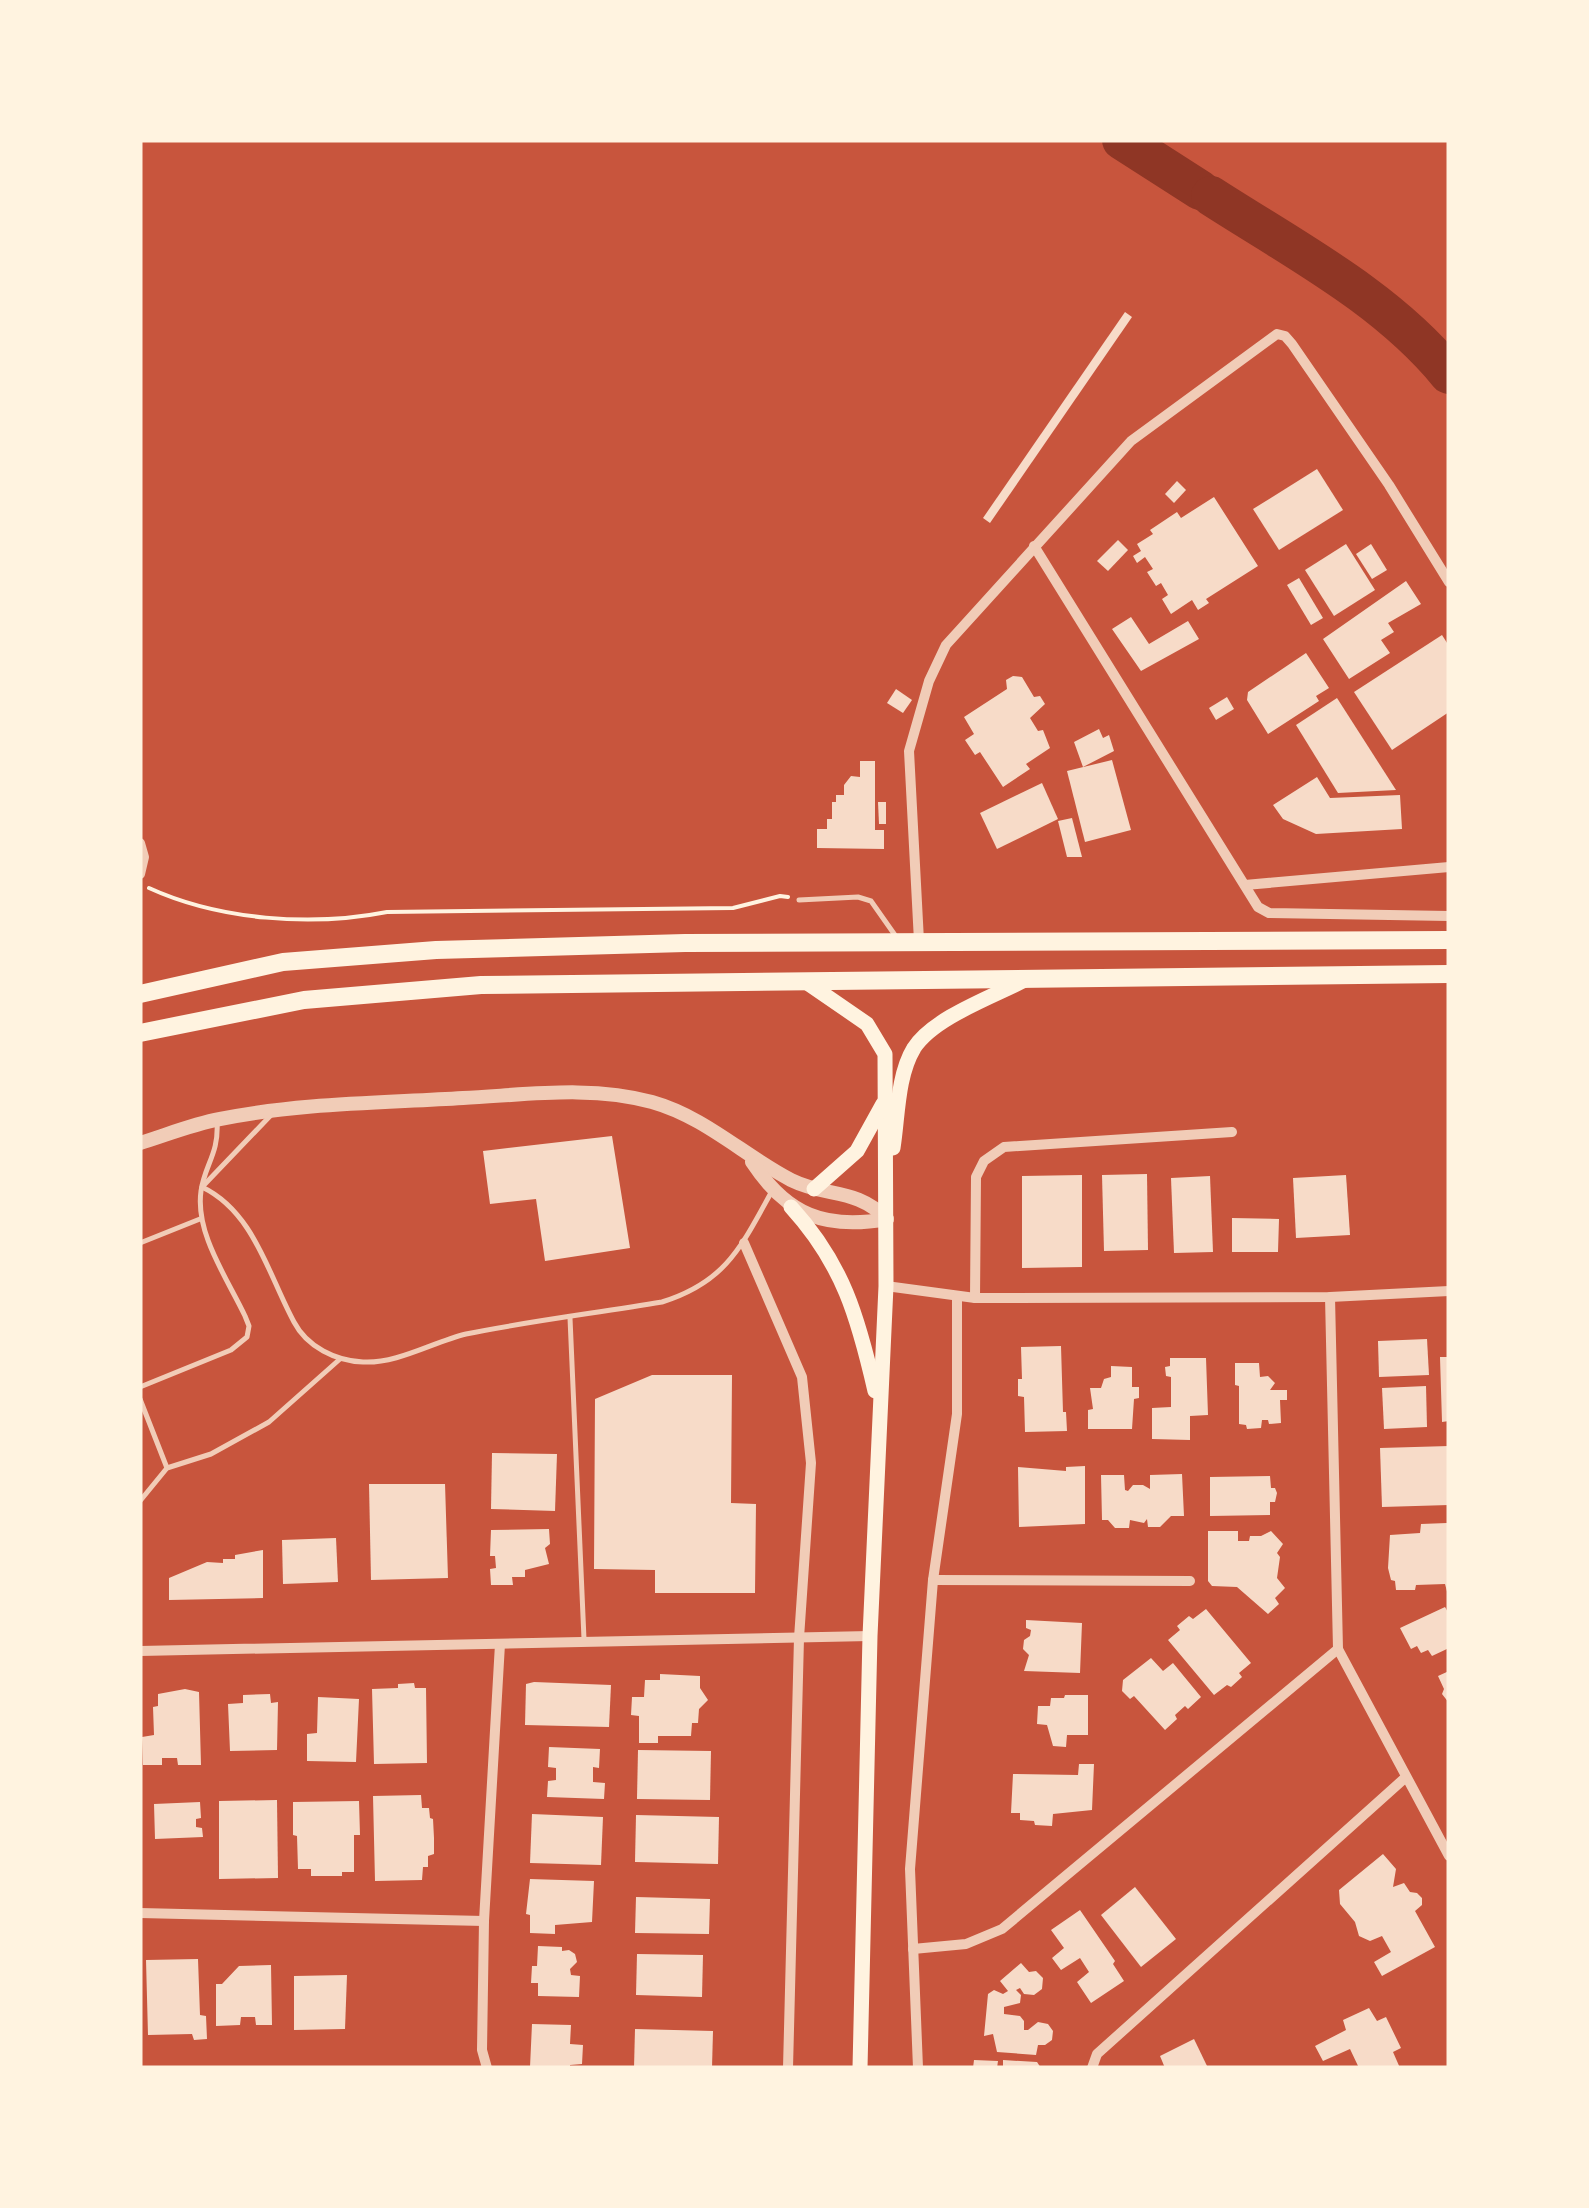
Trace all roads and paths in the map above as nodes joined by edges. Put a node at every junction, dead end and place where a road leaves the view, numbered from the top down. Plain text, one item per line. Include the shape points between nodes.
1 (1034, 546) junction
2 (1449, 582) edge
3 (140, 843) edge
4 (1449, 868) edge
5 (140, 874) edge
6 (140, 884) edge
7 (1245, 884) junction
8 (800, 900) joint
9 (1449, 916) edge
10 (1449, 940) edge
11 (899, 941) junction
12 (919, 941) junction
13 (1449, 974) edge
14 (1028, 979) junction
15 (806, 982) junction
16 (140, 994) edge
17 (140, 1033) edge
18 (885, 1100) junction
19 (276, 1110) junction
20 (216, 1119) junction
21 (1232, 1132) dead end
22 (140, 1143) edge
23 (749, 1158) junction
24 (202, 1188) junction
25 (814, 1189) junction
26 (772, 1191) junction
27 (887, 1192) junction
28 (791, 1207) junction
29 (200, 1219) junction
30 (887, 1219) junction
31 (140, 1243) edge
32 (744, 1243) junction
33 (886, 1286) junction
34 (1449, 1291) edge
35 (1330, 1296) junction
36 (957, 1298) junction
37 (974, 1298) junction
38 (570, 1318) junction
39 (340, 1359) junction
40 (140, 1387) edge
41 (140, 1398) edge
42 (879, 1408) junction
43 (166, 1468) junction
44 (140, 1500) edge
45 (933, 1580) junction
46 (1190, 1581) dead end
47 (870, 1636) junction
48 (799, 1638) junction
49 (584, 1642) junction
50 (500, 1644) junction
51 (1338, 1649) junction
52 (140, 1652) edge
53 (1406, 1777) junction
54 (1449, 1856) edge
55 (140, 1912) edge
56 (484, 1921) junction
57 (913, 1949) junction
58 (488, 2068) edge
59 (788, 2068) edge
60 (860, 2068) edge
61 (918, 2068) edge
62 (1092, 2068) edge

1 - 2 street via 1131,441 1277,334 1292,344
1 - 7 street
1 - 12 street via 946,646 929,682 909,751
3 - 5 street
4 - 7 street
6 - 8 path via 184,904 224,912 332,921 386,912 733,908 780,896
7 - 9 street via 1270,914
8 - 11 lane via 870,901
10 - 12 main road
11 - 12 main road
11 - 16 main road via 436,950 284,962
13 - 14 main road
14 - 15 main road
14 - 27 main road via 959,1013 914,1049 902,1083
15 - 17 main road via 461,987 304,1000
15 - 18 main road via 866,1024 885,1054
18 - 25 main road via 857,1151
18 - 27 main road
19 - 20 street
19 - 23 street via 584,1091 678,1111
19 - 24 lane
20 - 22 street
20 - 24 lane via 217,1146
21 - 37 street via 1004,1148 984,1160 976,1176
23 - 25 street
23 - 26 street
24 - 29 lane
24 - 39 lane via 238,1212 296,1328
25 - 30 street via 864,1200
26 - 28 street
26 - 32 lane
27 - 30 main road
28 - 30 street via 830,1221
28 - 42 main road via 846,1289
29 - 31 lane
29 - 40 lane via 249,1326 247,1337 231,1350
30 - 33 main road
32 - 38 lane via 692,1293
32 - 48 street via 802,1376 811,1463
33 - 36 street
33 - 42 main road
34 - 35 street
35 - 37 street
35 - 51 street
36 - 37 street
36 - 45 street via 956,1414
38 - 39 lane via 461,1336 367,1363
38 - 49 lane
39 - 43 lane via 270,1422
41 - 43 lane
42 - 47 main road
43 - 44 lane
45 - 46 street
45 - 57 street via 910,1869
47 - 48 street
47 - 60 main road
48 - 49 street
48 - 59 street
49 - 50 street
50 - 52 street
50 - 56 street
51 - 53 street
51 - 57 street via 1002,1929 966,1944
53 - 54 street
53 - 62 street via 1097,2054
55 - 56 street
56 - 58 street via 482,2050
57 - 61 street

